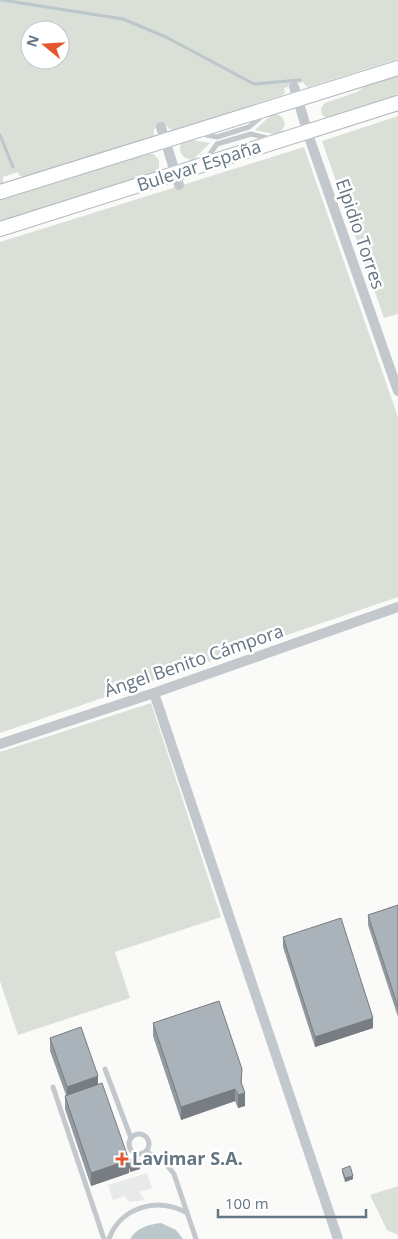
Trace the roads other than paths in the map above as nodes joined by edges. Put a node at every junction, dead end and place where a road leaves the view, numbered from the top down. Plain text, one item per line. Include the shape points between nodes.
1 (398, 68) edge
2 (296, 93) junction
3 (398, 103) edge
4 (162, 126) dead end
5 (310, 138) junction
6 (166, 141) junction
7 (178, 179) junction
8 (0, 192) edge
9 (0, 229) edge
10 (398, 391) edge
11 (398, 607) edge
12 (154, 693) junction
13 (0, 744) edge
14 (105, 1069) dead end
15 (53, 1087) dead end
16 (130, 1138) junction
17 (132, 1151) junction
18 (146, 1151) junction
19 (134, 1160) edge
20 (188, 1214) junction
21 (104, 1239) edge
22 (110, 1239) edge
23 (196, 1239) edge
24 (338, 1239) edge

1 - 2 main road, Bulevar España
2 - 5 street, Elpidio Torres
2 - 6 main road, Bulevar España via 269,108
3 - 5 main road, Bulevar España
4 - 6 street
5 - 7 main road, Bulevar España via 279,141 201,165
5 - 10 street, Elpidio Torres
6 - 7 street
6 - 8 main road, Bulevar España
7 - 9 main road, Bulevar España
11 - 12 street, Ángel Benito Cámpora
12 - 13 street, Ángel Benito Cámpora
12 - 24 street
14 - 16 lane
15 - 21 lane
16 - 17 lane
16 - 18 lane via 136,1134 146,1136 149,1145
17 - 18 lane via 137,1154
17 - 19 lane
18 - 20 lane via 174,1174
20 - 22 lane via 163,1205 129,1212 116,1224
20 - 23 lane

